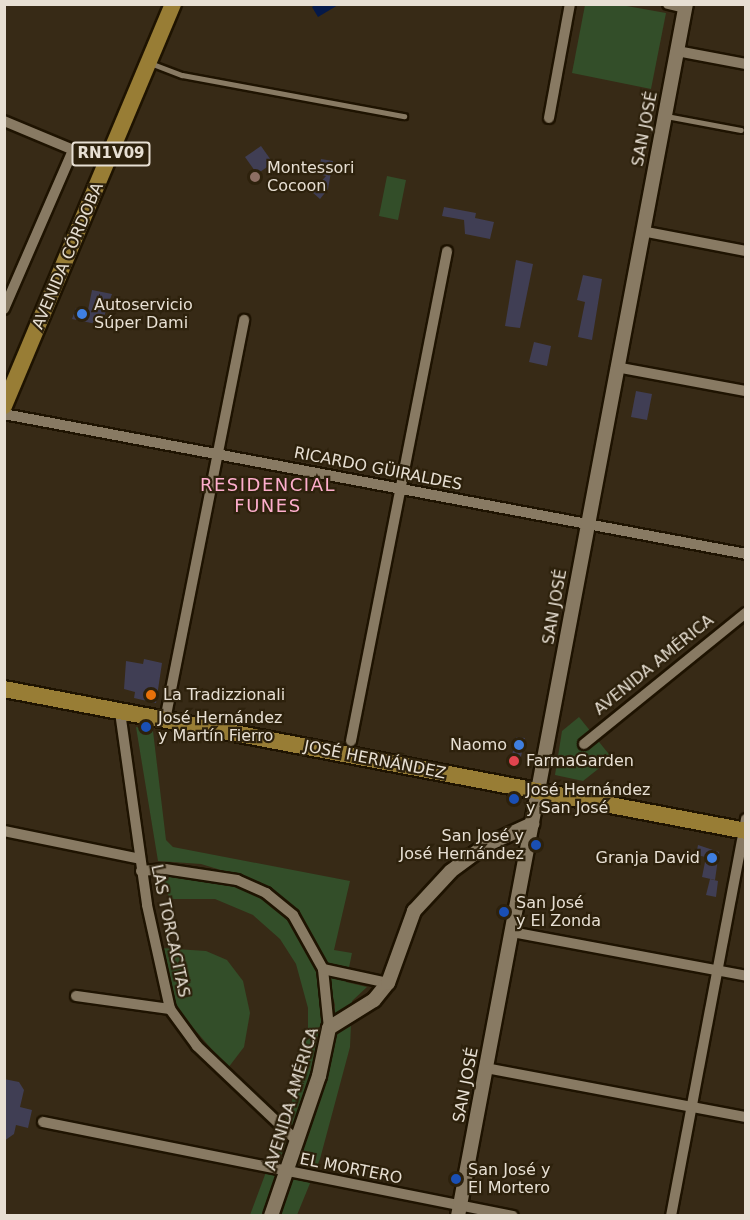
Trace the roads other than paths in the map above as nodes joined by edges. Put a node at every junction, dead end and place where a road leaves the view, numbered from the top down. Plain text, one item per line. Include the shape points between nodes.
1 (173, 4) edge
2 (570, 4) edge
3 (668, 4) edge
4 (685, 6) edge
5 (677, 51) junction
6 (149, 62) junction
7 (746, 64) edge
8 (404, 116) dead end
9 (665, 116) junction
10 (549, 118) dead end
11 (4, 121) edge
12 (741, 130) dead end
13 (73, 150) junction
14 (107, 165) junction
15 (642, 231) junction
16 (447, 250) dead end
17 (746, 251) edge
18 (4, 309) edge
19 (244, 320) dead end
20 (616, 367) junction
21 (746, 391) edge
22 (4, 406) edge
23 (4, 414) edge
24 (217, 454) junction
25 (400, 489) junction
26 (587, 524) junction
27 (746, 554) edge
28 (746, 613) edge
29 (4, 689) edge
30 (120, 712) junction
31 (165, 720) junction
32 (351, 741) dead end
33 (584, 744) dead end
34 (538, 791) junction
35 (532, 824) junction
36 (745, 826) edge
37 (4, 831) edge
38 (140, 859) junction
39 (141, 871) junction
40 (512, 932) junction
41 (323, 969) junction
42 (717, 971) junction
43 (746, 976) edge
44 (388, 983) junction
45 (76, 996) dead end
46 (170, 1009) junction
47 (329, 1028) junction
48 (486, 1068) junction
49 (691, 1107) junction
50 (746, 1117) edge
51 (43, 1122) dead end
52 (298, 1142) junction
53 (288, 1172) junction
54 (459, 1210) edge
55 (271, 1215) edge
56 (513, 1215) edge
57 (671, 1215) edge

1 - 6 main road, AVENIDA CÓRDOBA / RN1V09
2 - 10 street
3 - 4 street
4 - 5 street, SAN JOSÉ
5 - 7 street
5 - 9 street, SAN JOSÉ
6 - 8 lane via 182,75
6 - 14 main road, AVENIDA CÓRDOBA / RN1V09
9 - 12 lane
9 - 15 street, SAN JOSÉ
11 - 13 street
13 - 14 street
13 - 18 street
14 - 22 main road, AVENIDA CÓRDOBA / RN1V09
15 - 17 street
15 - 20 street, SAN JOSÉ
16 - 25 street
19 - 24 street
20 - 21 street
20 - 26 street, SAN JOSÉ
23 - 24 street, RICARDO GÜIRALDES
24 - 25 street, RICARDO GÜIRALDES
24 - 31 street
25 - 26 street, RICARDO GÜIRALDES
25 - 32 street
26 - 27 street, RICARDO GÜIRALDES
26 - 34 street, SAN JOSÉ
28 - 33 street, AVENIDA AMÉRICA
29 - 30 main road, JOSÉ HERNÁNDEZ
30 - 31 main road, JOSÉ HERNÁNDEZ
30 - 38 street, LAS TORCACITAS
31 - 34 main road, JOSÉ HERNÁNDEZ
34 - 35 street, SAN JOSÉ
34 - 36 main road, JOSÉ HERNÁNDEZ
35 - 40 street, SAN JOSÉ
35 - 44 street, AVENIDA AMÉRICA via 486,845 451,871 414,911
36 - 42 street
37 - 38 street
38 - 39 street, LAS TORCACITAS
39 - 41 street via 203,873 237,880 266,893 293,915
39 - 46 street, LAS TORCACITAS
40 - 42 street
40 - 48 street, SAN JOSÉ
41 - 44 street
41 - 47 street
42 - 43 street
42 - 49 street
44 - 47 street, AVENIDA AMÉRICA via 374,1000
45 - 46 street
46 - 52 street, LAS TORCACITAS via 197,1046
47 - 52 street, AVENIDA AMÉRICA
48 - 49 street
48 - 54 street, SAN JOSÉ
49 - 50 street
49 - 57 street
51 - 53 street, EL MORTERO
52 - 53 street, AVENIDA AMÉRICA
53 - 54 street, EL MORTERO
53 - 55 street, AVENIDA AMÉRICA
54 - 56 street, EL MORTERO

